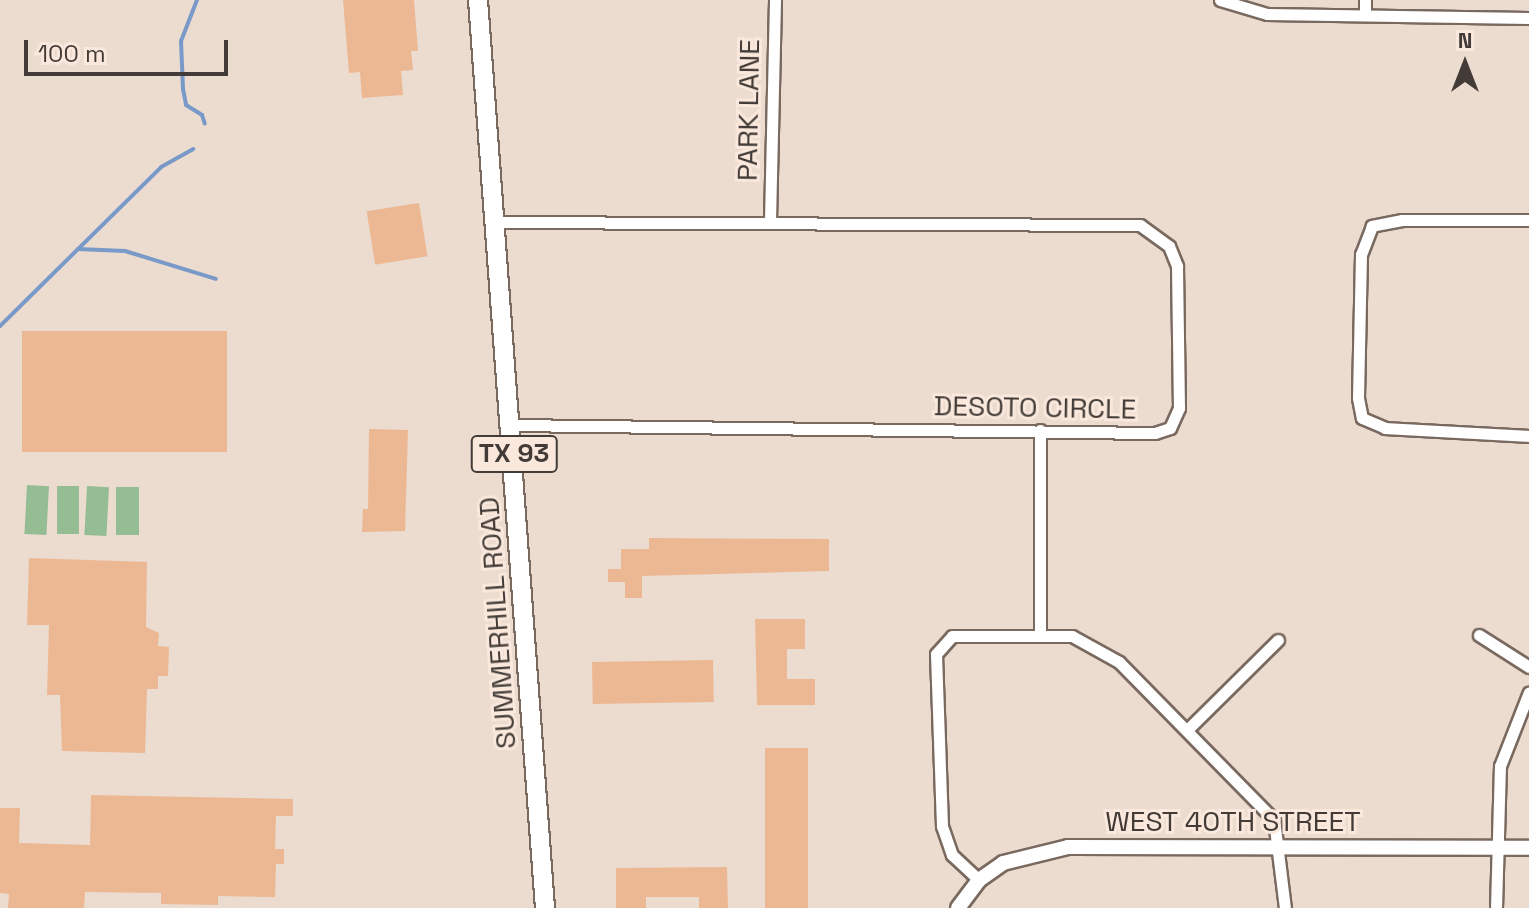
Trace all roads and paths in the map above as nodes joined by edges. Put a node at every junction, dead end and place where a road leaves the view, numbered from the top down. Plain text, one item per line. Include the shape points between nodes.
1 (478, 0) edge
2 (775, 0) edge
3 (1220, 0) edge
4 (1365, 0) edge
5 (1365, 13) junction
6 (1529, 18) edge
7 (1529, 220) edge
8 (770, 221) junction
9 (497, 222) junction
10 (512, 425) junction
11 (1040, 430) junction
12 (1529, 436) edge
13 (1040, 633) junction
14 (1479, 635) dead end
15 (1278, 640) dead end
16 (1529, 667) edge
17 (1529, 692) edge
18 (1189, 728) junction
19 (1280, 847) junction
20 (1496, 848) junction
21 (1529, 848) edge
22 (979, 880) junction
23 (545, 908) edge
24 (958, 908) edge
25 (1285, 908) edge
26 (1496, 908) edge

1 - 9 main road, SUMMERHILL ROAD / TX 93
2 - 8 street, PARK LANE
3 - 5 street via 1267,14
4 - 5 street
5 - 6 street
7 - 12 street via 1402,220 1372,226 1361,254 1358,408 1362,418 1385,428
8 - 9 street, DESOTO CIRCLE
8 - 11 street, DESOTO CIRCLE via 1140,225 1156,232 1177,266 1177,419 1155,433
9 - 10 main road, SUMMERHILL ROAD / TX 93
10 - 11 street, DESOTO CIRCLE
10 - 23 main road, SUMMERHILL ROAD / TX 93
11 - 13 street
13 - 18 street via 1095,645
13 - 22 street via 952,636 941,642 936,654 942,826 952,855
14 - 16 street
15 - 18 street
17 - 20 street via 1500,766
18 - 19 street via 1274,820
19 - 20 street, WEST 40TH STREET
19 - 22 street, WEST 40TH STREET via 1055,849 1020,855
19 - 25 street
20 - 21 street, WEST 40TH STREET
20 - 26 street
22 - 24 street, WEST 40TH STREET

